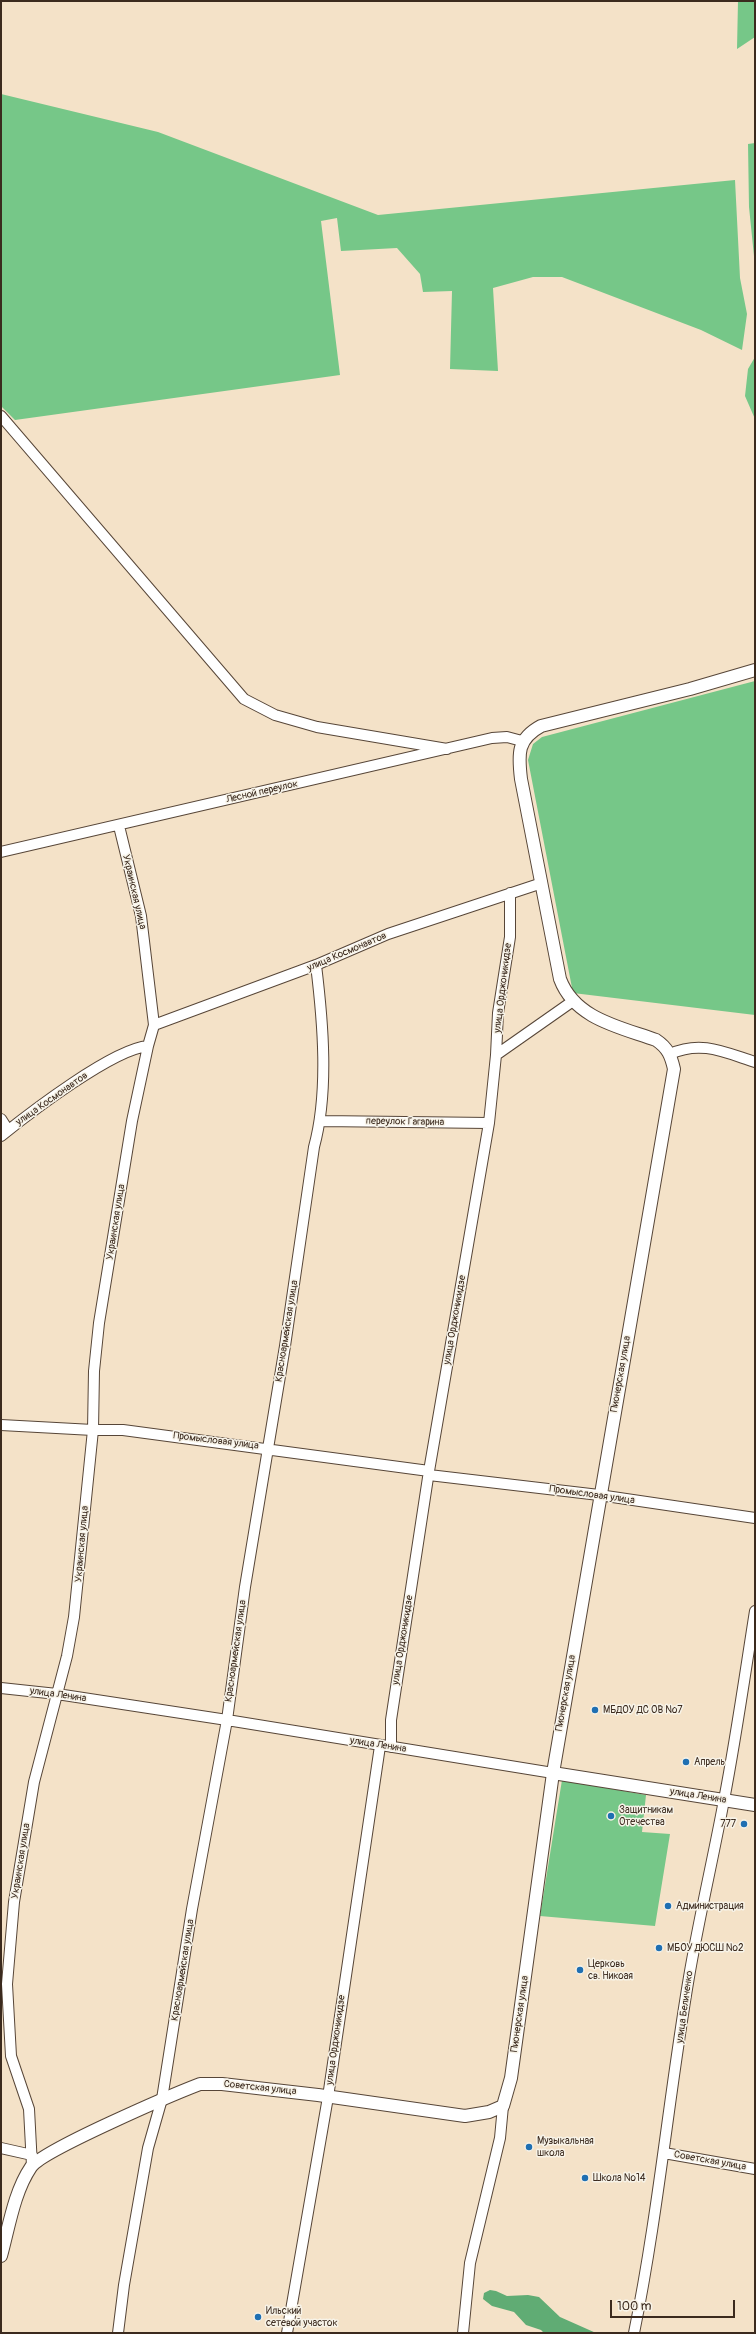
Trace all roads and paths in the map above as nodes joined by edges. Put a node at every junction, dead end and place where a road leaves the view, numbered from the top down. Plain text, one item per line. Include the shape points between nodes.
1 (1, 416) edge
2 (755, 670) edge
3 (522, 741) junction
4 (447, 749) junction
5 (118, 826) junction
6 (1, 852) edge
7 (542, 883) junction
8 (510, 893) junction
9 (316, 966) junction
10 (573, 1001) junction
11 (154, 1025) junction
12 (148, 1046) junction
13 (670, 1054) junction
14 (496, 1055) junction
15 (755, 1062) edge
16 (1, 1119) edge
17 (321, 1121) junction
18 (489, 1123) junction
19 (5, 1133) edge
20 (1, 1425) edge
21 (93, 1430) junction
22 (267, 1447) junction
23 (429, 1473) junction
24 (599, 1495) junction
25 (755, 1518) edge
26 (755, 1612) edge
27 (1, 1688) edge
28 (57, 1694) junction
29 (226, 1720) junction
30 (380, 1746) junction
31 (391, 1747) junction
32 (553, 1773) junction
33 (724, 1800) junction
34 (755, 1805) edge
35 (328, 2097) junction
36 (162, 2100) junction
37 (503, 2106) junction
38 (1, 2148) edge
39 (664, 2153) junction
40 (32, 2160) junction
41 (755, 2169) edge
42 (1, 2256) edge
43 (118, 2333) edge
44 (287, 2333) edge
45 (463, 2333) edge
46 (634, 2333) edge

1 - 4 street via 244,699 275,715 317,727
2 - 3 street via 541,726 530,732
3 - 4 street, Лесной переулок via 507,737 492,738
3 - 7 street via 519,763 521,779
4 - 5 street, Лесной переулок
5 - 6 street, Лесной переулок
5 - 11 street, Украинская улица via 141,916
7 - 8 street, улица Космонавтов
7 - 10 street via 560,979 565,992
8 - 9 street, улица Космонавтов via 388,934
8 - 14 street, улица Орджоникидзе via 510,937 498,1013
9 - 11 street, улица Космонавтов
9 - 17 street, Красноармейская улица via 323,1015
10 - 13 street via 590,1015 656,1040 666,1047
10 - 14 street
11 - 12 street, Украинская улица
12 - 19 street, улица Космонавтов via 139,1046 108,1062 68,1087
12 - 21 street, Украинская улица via 132,1121 99,1323 94,1370
13 - 15 street via 684,1048 707,1048
13 - 24 street, Пионерская улица via 674,1069
14 - 18 street, улица Орджоникидзе
16 - 19 street
17 - 18 street, переулок Гагарина
17 - 22 street, Красноармейская улица via 314,1147 285,1346
18 - 23 street, улица Орджоникидзе
20 - 21 street, Промысловая улица
21 - 22 street, Промысловая улица via 123,1430
21 - 28 street, Украинская улица via 74,1617
22 - 23 street, Промысловая улица
22 - 29 street, Красноармейская улица
23 - 24 street, Промысловая улица
23 - 31 street, улица Орджоникидзе via 391,1720
24 - 25 street, Промысловая улица
24 - 32 street, Пионерская улица
26 - 33 street, улица Беличенко
27 - 28 street, улица Ленина
28 - 29 street, улица Ленина
28 - 40 street, Украинская улица via 34,1782 22,1844 7,1984 11,2056 29,2109
29 - 30 street, улица Ленина
29 - 36 street, Красноармейская улица via 192,1909
30 - 31 street, улица Ленина
30 - 35 street, улица Орджоникидзе
31 - 32 street, улица Ленина
32 - 33 street, улица Ленина
32 - 37 street, Пионерская улица via 511,2078
33 - 34 street, улица Ленина
33 - 39 street, улица Беличенко via 689,1977
35 - 36 street, Советская улица via 222,2084 200,2084
35 - 37 street, Советская улица via 465,2116 489,2112
35 - 44 street, улица Орджоникидзе
36 - 40 street, Советская улица
36 - 43 street, Красноармейская улица via 148,2148
37 - 45 street, Пионерская улица via 500,2138 470,2263
38 - 40 street
39 - 41 street, Советская улица
39 - 46 street, улица Беличенко via 647,2268
40 - 42 street, Украинская улица

